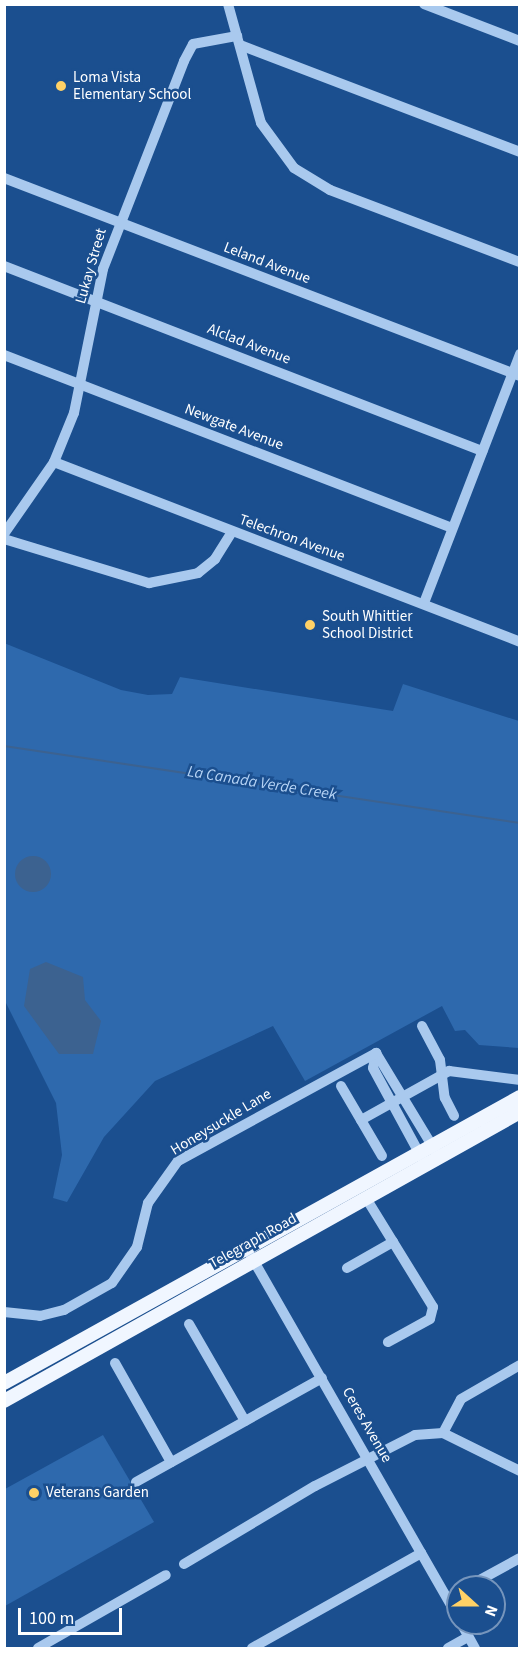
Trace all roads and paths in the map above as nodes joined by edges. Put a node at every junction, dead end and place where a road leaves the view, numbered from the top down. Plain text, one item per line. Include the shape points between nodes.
1 (228, 4) edge
2 (424, 4) edge
3 (238, 40) junction
4 (519, 41) edge
5 (519, 152) edge
6 (4, 178) edge
7 (119, 222) junction
8 (519, 262) edge
9 (4, 266) edge
10 (95, 301) junction
11 (519, 354) edge
12 (4, 356) edge
13 (516, 375) edge
14 (82, 385) junction
15 (482, 451) junction
16 (54, 462) junction
17 (452, 528) junction
18 (232, 532) junction
19 (4, 534) edge
20 (4, 539) edge
21 (424, 603) junction
22 (519, 643) edge
23 (422, 1026) dead end
24 (376, 1053) junction
25 (441, 1073) junction
26 (519, 1080) edge
27 (341, 1086) dead end
28 (404, 1095) junction
29 (519, 1097) edge
30 (392, 1103) junction
31 (519, 1112) edge
32 (454, 1116) dead end
33 (361, 1120) junction
34 (429, 1155) junction
35 (381, 1156) dead end
36 (366, 1198) junction
37 (393, 1242) junction
38 (250, 1254) junction
39 (347, 1268) dead end
40 (4, 1312) edge
41 (189, 1324) dead end
42 (388, 1342) dead end
43 (115, 1363) dead end
44 (519, 1365) edge
45 (322, 1378) junction
46 (4, 1383) edge
47 (4, 1401) edge
48 (245, 1421) junction
49 (443, 1433) junction
50 (369, 1457) junction
51 (171, 1462) junction
52 (519, 1472) edge
53 (136, 1482) dead end
54 (421, 1553) junction
55 (519, 1558) edge
56 (184, 1564) dead end
57 (166, 1575) dead end
58 (489, 1575) edge
59 (446, 1596) edge
60 (468, 1636) joint
61 (38, 1648) edge
62 (252, 1648) edge
63 (447, 1648) edge
64 (475, 1648) edge

1 - 3 street
2 - 4 street
3 - 5 street
3 - 7 street, Lukay Street via 193,44
3 - 8 street via 266,134 304,176
6 - 7 street, Leland Avenue
7 - 10 street, Lukay Street
7 - 13 street, Leland Avenue
9 - 10 street, Alclad Avenue
10 - 14 street, Lukay Street
10 - 15 street, Alclad Avenue
11 - 13 street
12 - 14 street, Newgate Avenue
13 - 15 street
14 - 16 street, Lukay Street
14 - 17 street, Newgate Avenue
15 - 17 street
16 - 18 street, Telechron Avenue
16 - 19 street, Lukay Street
17 - 21 street
18 - 20 street via 198,573 154,582 123,579
18 - 21 street, Telechron Avenue
21 - 22 street, Telechron Avenue
23 - 25 street
24 - 28 street
24 - 30 street via 373,1068
24 - 40 street, Honeysuckle Lane via 178,1161 148,1203 137,1247 112,1283 64,1310 40,1316
25 - 26 street
25 - 28 street
25 - 32 street
27 - 33 street
28 - 30 street
28 - 34 street
29 - 34 main road, Telegraph Road
30 - 33 street
30 - 34 street
31 - 34 main road, Telegraph Road
33 - 35 street
34 - 36 main road, Telegraph Road
34 - 38 main road, Telegraph Road
36 - 37 street
36 - 38 main road, Telegraph Road
37 - 39 street
37 - 42 street via 433,1307 430,1319
38 - 45 street, Ceres Avenue
38 - 46 main road, Telegraph Road
38 - 47 main road, Telegraph Road
41 - 48 street
43 - 51 street
44 - 49 street via 461,1399
45 - 48 street
45 - 50 street, Ceres Avenue
48 - 51 street
49 - 50 street via 415,1435
49 - 52 street
50 - 54 street, Ceres Avenue
50 - 56 street
51 - 53 street
54 - 59 street, Ceres Avenue
54 - 62 street
55 - 58 street
57 - 61 street
60 - 63 street
60 - 64 street

